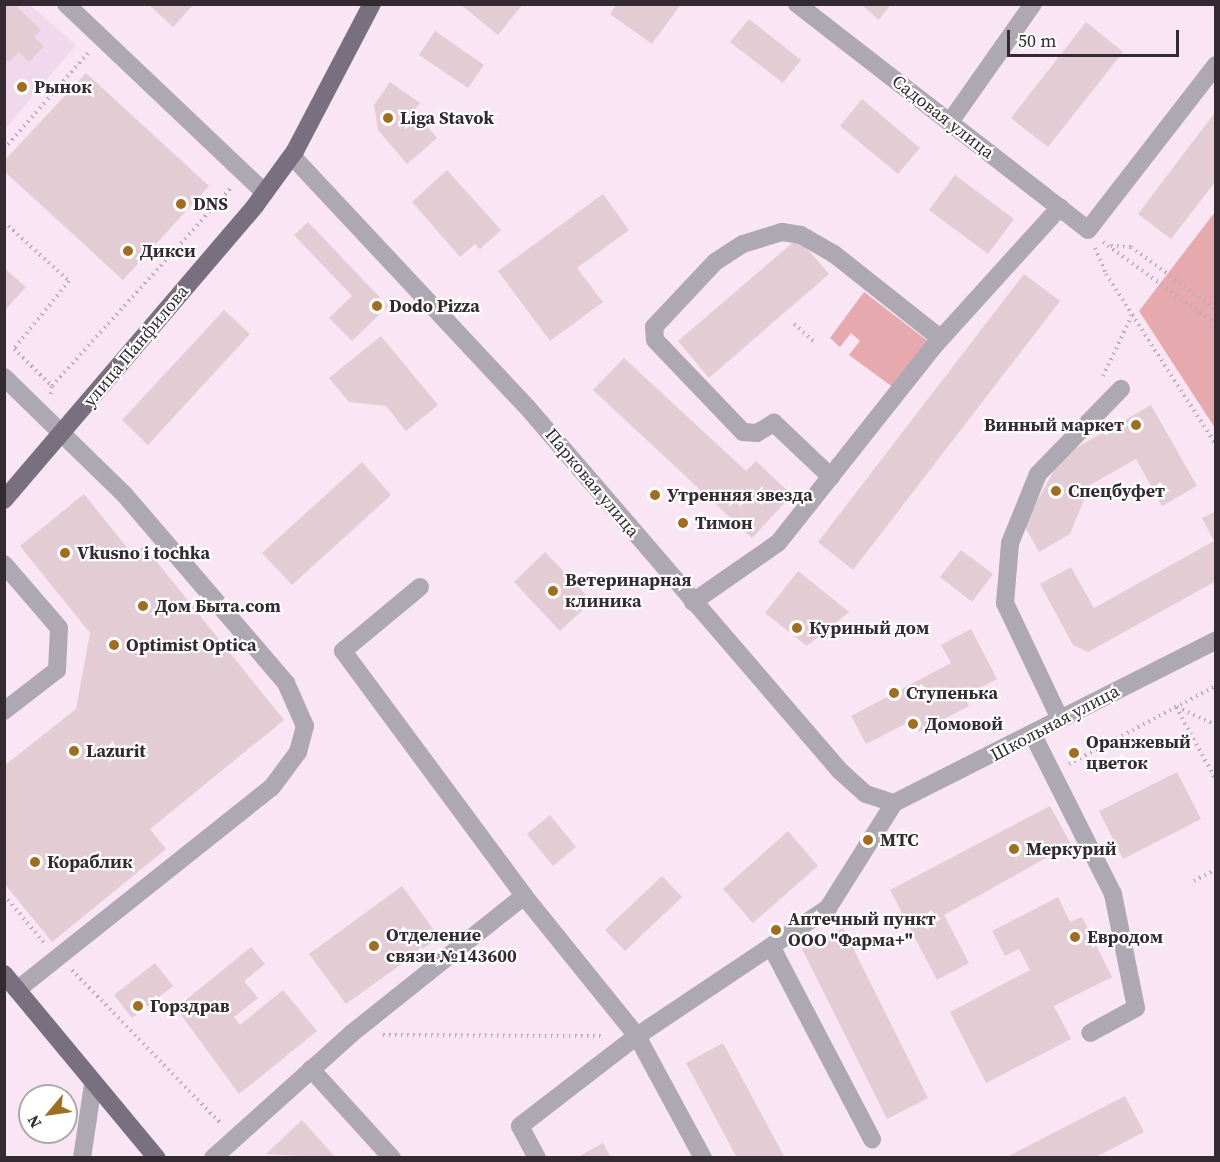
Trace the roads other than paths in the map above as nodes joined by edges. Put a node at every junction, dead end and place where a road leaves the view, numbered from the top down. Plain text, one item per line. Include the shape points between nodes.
1 (66, 4) edge
2 (372, 4) edge
3 (797, 4) edge
4 (1033, 4) edge
5 (1215, 66) edge
6 (950, 122) junction
7 (292, 156) junction
8 (265, 193) junction
9 (1060, 207) junction
10 (940, 338) junction
11 (4, 377) edge
12 (1121, 389) dead end
13 (62, 434) junction
14 (831, 477) junction
15 (4, 500) edge
16 (4, 564) edge
17 (420, 587) dead end
18 (693, 602) junction
19 (1215, 640) edge
20 (4, 711) edge
21 (1060, 719) junction
22 (1033, 735) junction
23 (894, 802) junction
24 (524, 896) junction
25 (772, 948) junction
26 (4, 974) edge
27 (17, 990) junction
28 (1090, 1033) dead end
29 (637, 1036) junction
30 (311, 1069) junction
31 (93, 1084) junction
32 (872, 1139) dead end
33 (82, 1158) edge
34 (157, 1158) edge
35 (213, 1158) edge
36 (392, 1158) edge
37 (537, 1158) edge
38 (703, 1158) edge

1 - 8 street
2 - 7 main road, улица Панфилова
3 - 6 street, Садовая улица
4 - 6 street
5 - 9 street, Садовая улица via 1088,230
6 - 9 street, Садовая улица
7 - 8 main road, улица Панфилова
7 - 18 street, Парковая улица via 527,407
8 - 13 main road, улица Панфилова
9 - 10 street
10 - 14 street
10 - 14 street via 834,254 801,235 782,232 743,244 715,262 654,327 655,340 743,432 757,433 774,423
11 - 13 street
12 - 21 street via 1038,474 1010,543 1005,603
13 - 15 main road, улица Панфилова
13 - 27 street via 124,494 286,683 305,726 298,752 272,787
14 - 18 street via 770,551
16 - 20 street via 59,628 57,670
17 - 24 street via 343,651
18 - 23 street, Парковая улица via 839,770 866,794
19 - 21 street, Школьная улица
21 - 22 street, Школьная улица
22 - 23 street, Школьная улица
22 - 28 street via 1056,771 1113,894 1136,1008
23 - 25 street via 828,908
24 - 29 street
24 - 30 street
25 - 29 street
25 - 32 street
26 - 27 main road
27 - 31 main road
29 - 37 street via 520,1126
29 - 38 street
30 - 35 street
30 - 36 street
31 - 33 street
31 - 34 main road

